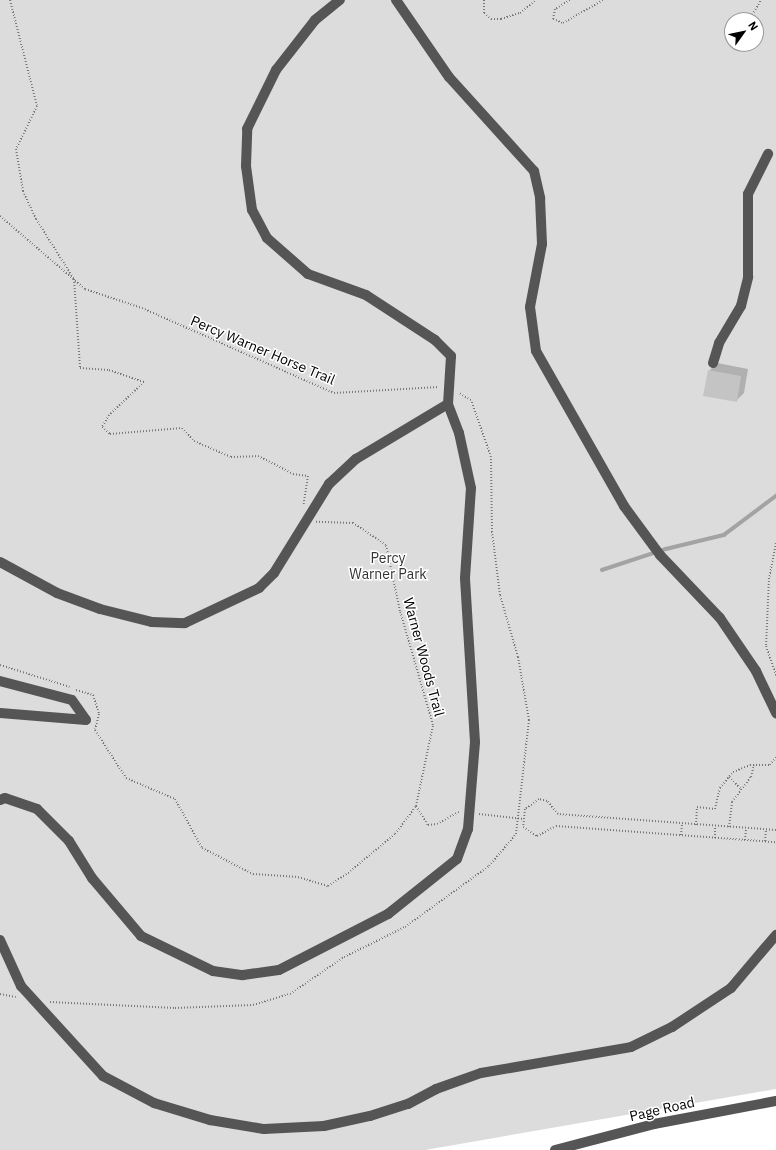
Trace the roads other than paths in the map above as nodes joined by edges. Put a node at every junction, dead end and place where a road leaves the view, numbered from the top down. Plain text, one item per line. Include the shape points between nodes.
1 (340, 0) edge
2 (396, 0) edge
3 (768, 154) dead end
4 (713, 363) dead end
5 (448, 404) junction
6 (0, 562) edge
7 (0, 681) edge
8 (0, 713) edge
9 (776, 713) edge
10 (0, 800) edge
11 (776, 935) edge
12 (0, 940) edge
13 (776, 1101) edge
14 (554, 1150) edge

1 - 5 street via 316,20 276,70 247,129 246,166 252,210 267,238 308,274 366,295 435,340 450,356
2 - 9 street via 449,78 534,171 540,198 542,244 530,307 536,351 624,506 660,555 720,618 756,671
3 - 4 street via 748,194 748,277 741,306 719,343
5 - 6 street via 356,459 329,484 274,573 259,588 185,623 152,622 100,609 57,593
5 - 10 street via 471,488 465,578 475,742 470,813 457,859 388,914 279,970 243,975 213,971 141,936 92,878 69,841 37,809 5,798
7 - 8 street via 72,700 86,720
11 - 12 street via 731,988 672,1027 631,1046 481,1073 436,1089 408,1104 324,1126 264,1129 210,1120 154,1103 103,1076 21,986
13 - 14 street, Page Road via 654,1124

